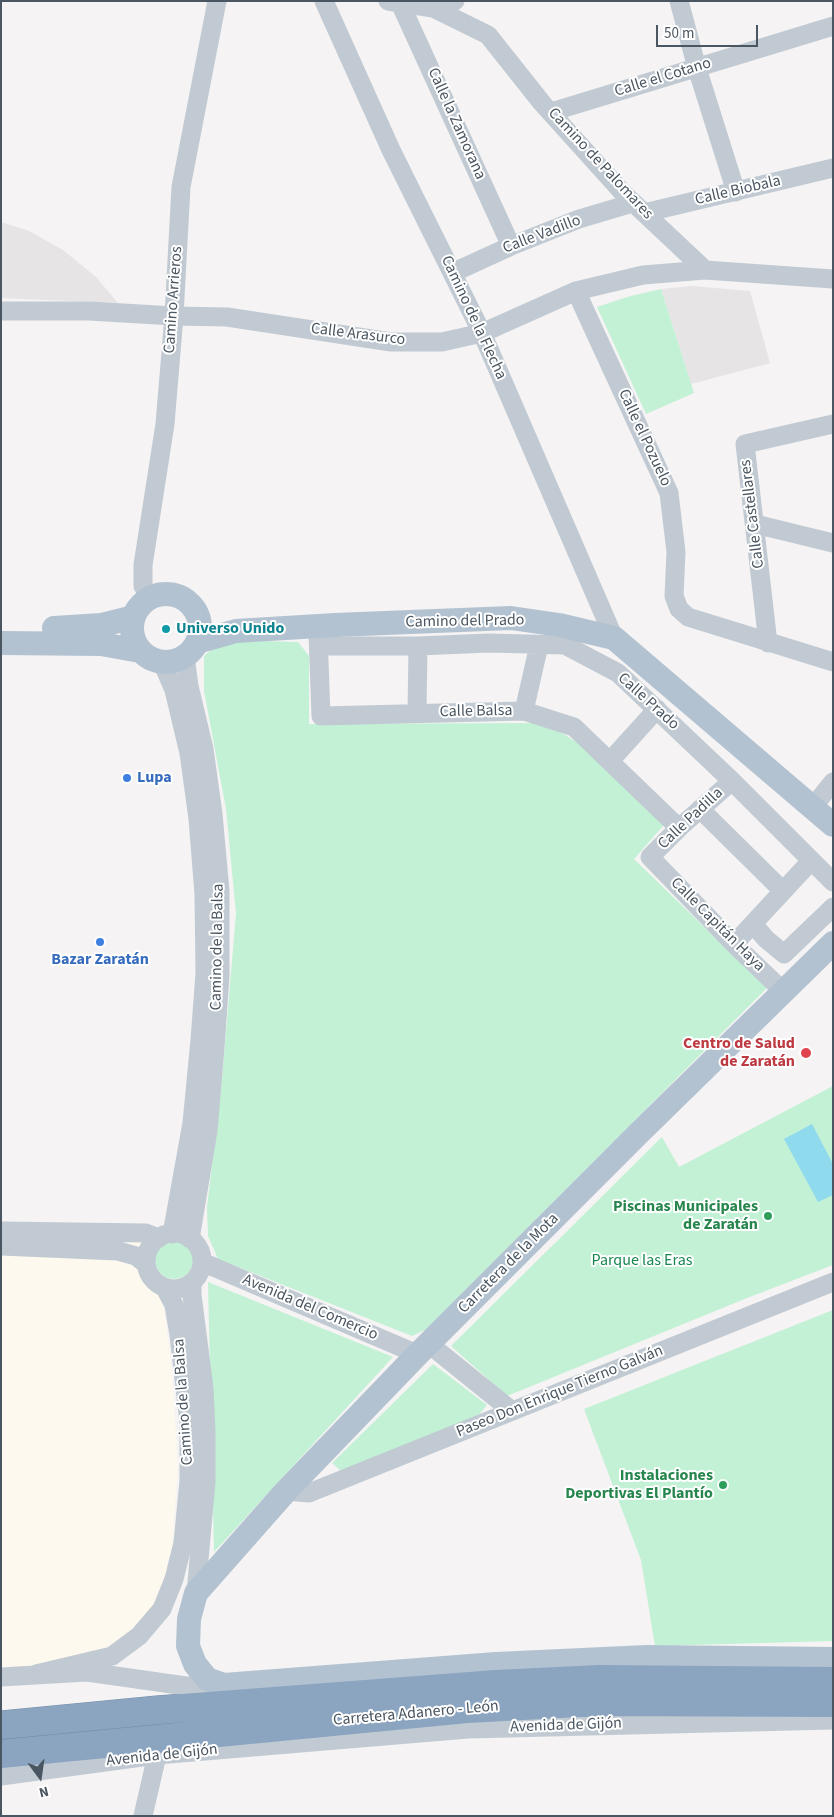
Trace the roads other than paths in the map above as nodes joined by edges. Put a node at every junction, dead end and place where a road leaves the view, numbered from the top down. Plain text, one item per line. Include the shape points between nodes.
1 (217, 1) edge
2 (324, 1) edge
3 (455, 1) edge
4 (679, 1) edge
5 (394, 2) edge
6 (432, 8) junction
7 (833, 26) edge
8 (698, 68) junction
9 (551, 112) junction
10 (833, 168) edge
11 (736, 192) junction
12 (639, 208) junction
13 (511, 246) junction
14 (705, 270) junction
15 (452, 273) junction
16 (833, 279) edge
17 (576, 291) junction
18 (1, 311) edge
19 (174, 316) junction
20 (482, 333) junction
21 (833, 424) edge
22 (755, 524) junction
23 (833, 543) edge
24 (151, 598) junction
25 (134, 617) junction
26 (198, 618) junction
27 (511, 618) junction
28 (559, 624) junction
29 (1, 627) edge
30 (236, 631) junction
31 (318, 636) junction
32 (614, 638) junction
33 (1, 643) edge
34 (768, 643) junction
35 (539, 645) junction
36 (418, 646) junction
37 (191, 649) junction
38 (140, 651) junction
39 (162, 662) junction
40 (833, 662) edge
41 (658, 709) junction
42 (524, 711) junction
43 (418, 713) junction
44 (610, 761) junction
45 (732, 781) junction
46 (833, 782) edge
47 (812, 808) junction
48 (700, 809) junction
49 (833, 825) edge
50 (679, 828) junction
51 (650, 858) joint
52 (811, 861) junction
53 (833, 882) edge
54 (783, 892) junction
55 (833, 907) edge
56 (753, 924) junction
57 (734, 944) junction
58 (831, 949) edge
59 (784, 992) junction
60 (1, 1232) edge
61 (174, 1237) junction
62 (1, 1246) edge
63 (202, 1262) junction
64 (146, 1264) junction
65 (192, 1282) junction
66 (833, 1282) edge
67 (165, 1288) junction
68 (423, 1350) junction
69 (512, 1411) junction
70 (286, 1491) junction
71 (196, 1593) junction
72 (833, 1659) edge
73 (36, 1674) junction
74 (1, 1677) edge
75 (833, 1681) edge
76 (224, 1685) junction
77 (833, 1703) edge
78 (833, 1720) edge
79 (1, 1725) edge
80 (1, 1754) edge
81 (157, 1755) junction
82 (1, 1761) edge
83 (104, 1763) junction
84 (1, 1776) edge
85 (143, 1816) edge

1 - 19 street, Camino Arrieros via 181,187
2 - 15 street, Camino de la Flecha via 391,150
3 - 6 street
4 - 8 street
5 - 6 street, Camino de Palomares
5 - 13 street, Calle la Zamorana
6 - 9 street, Camino de Palomares via 488,35
7 - 8 street, Calle el Cotano
8 - 9 street, Calle el Cotano
8 - 11 street
9 - 12 street, Camino de Palomares
10 - 11 street, Calle Biobala
11 - 12 street, Calle Biobala
12 - 13 street, Calle Vadillo via 580,219
12 - 14 street, Camino de Palomares
13 - 15 street, Calle Vadillo
14 - 16 street
14 - 17 street, Calle Arasurco via 643,275
15 - 20 street, Camino de la Flecha
17 - 20 street, Calle Arasurco
17 - 34 street, Calle el Pozuelo via 669,493 676,552 674,596 679,609 688,617
18 - 19 street, Calle Arasurco via 72,310
19 - 20 street, Calle Arasurco via 227,317 391,342 442,342
19 - 24 street, Camino Arrieros via 165,424 143,565 143,586
20 - 32 street, Camino de la Flecha
21 - 22 street, Calle Castellares via 745,444
22 - 23 street
22 - 34 street, Calle Castellares
24 - 25 main road
24 - 26 main road via 160,594 179,597 188,602
25 - 29 main road via 71,628
25 - 38 main road via 132,635
26 - 30 main road, Camino del Prado
26 - 37 main road via 200,634
27 - 28 main road, Camino del Prado
27 - 31 main road, Camino del Prado
27 - 35 street via 523,636
28 - 32 main road, Camino del Prado
28 - 35 street via 552,638
30 - 31 main road, Camino del Prado
30 - 37 main road, Camino del Prado
31 - 36 street, Calle Prado
31 - 43 street, Calle Balsa via 321,716
32 - 47 main road, Camino del Prado
33 - 38 main road via 101,644
34 - 40 street, Calle el Pozuelo
35 - 36 street, Calle Prado
35 - 41 street, Calle Prado via 565,645 618,673
35 - 42 street
36 - 43 street
37 - 39 main road via 178,660
37 - 61 street, Camino de la Balsa via 189,686 204,749 220,892 220,976 208,1131
38 - 39 main road
39 - 61 street, Camino de la Balsa via 174,690 189,753 204,894 200,1040 192,1123
41 - 44 street
41 - 45 street, Calle Prado
42 - 43 street, Calle Balsa
42 - 44 street, Calle Balsa via 574,727
44 - 50 street, Calle Balsa
45 - 48 street, Calle Padilla
45 - 52 street, Calle Prado
46 - 47 street
47 - 49 main road, Camino del Prado
48 - 50 street, Calle Padilla
48 - 54 street
50 - 51 street, Calle Padilla
51 - 57 street, Calle Capitán Haya
52 - 53 street, Calle Prado
52 - 54 street
54 - 56 street
55 - 56 street via 784,954
56 - 57 street
57 - 59 street, Calle Capitán Haya
58 - 59 main road, Carretera de la Mota
59 - 68 main road, Carretera de la Mota
60 - 61 street via 146,1233
61 - 63 street via 199,1249
61 - 64 street via 149,1249
62 - 64 street via 118,1250 136,1256
63 - 65 street
63 - 68 street, Avenida del Comercio via 410,1351
64 - 67 street via 152,1279
65 - 67 street via 180,1289
65 - 71 street, Camino de la Balsa via 206,1432 206,1482
66 - 69 street, Paseo Don Enrique Tierno Galván
67 - 73 street, Camino de la Balsa via 174,1305 180,1335 189,1423 189,1481 183,1543 174,1579 162,1609 139,1636 112,1656
68 - 69 street, Avenida del Comercio
68 - 70 main road, Carretera de la Mota
69 - 70 street, Paseo Don Enrique Tierno Galván via 309,1493
70 - 71 main road, Carretera de la Mota
71 - 76 main road via 189,1619 188,1646 195,1664 207,1679
72 - 76 main road via 647,1656
73 - 74 street
73 - 76 street via 87,1672 186,1686
75 - 79 highway, Carretera Adanero - León via 608,1679 515,1683
77 - 80 highway, Carretera Adanero - León via 598,1702 467,1709
78 - 81 street, Avenida de Gijón via 468,1729
81 - 83 street, Avenida de Gijón
81 - 85 street
82 - 83 highway via 17,1764 62,1758
83 - 84 street, Avenida de Gijón

